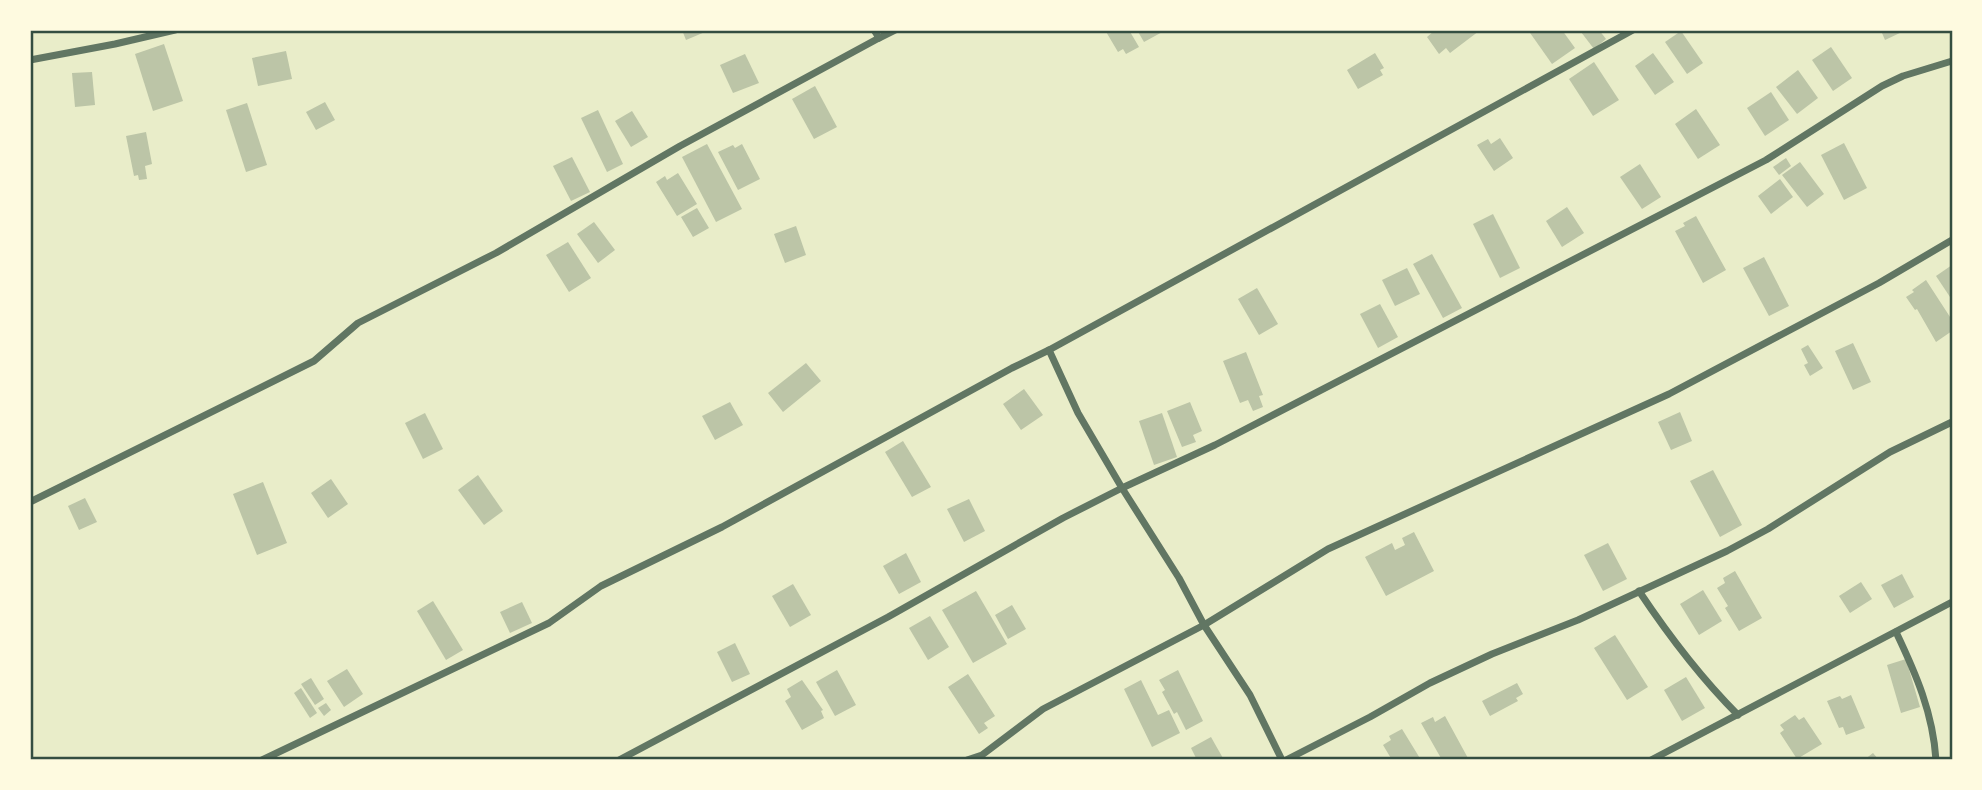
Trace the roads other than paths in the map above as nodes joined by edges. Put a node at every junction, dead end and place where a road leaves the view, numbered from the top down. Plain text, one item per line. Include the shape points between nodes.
1 (175, 30) edge
2 (874, 30) edge
3 (895, 30) edge
4 (1633, 30) edge
5 (879, 38) junction
6 (30, 60) edge
7 (1952, 61) edge
8 (1952, 240) edge
9 (1049, 351) junction
10 (1952, 422) edge
11 (1122, 488) junction
12 (30, 502) edge
13 (1639, 591) junction
14 (1952, 602) edge
15 (1205, 625) junction
16 (1896, 632) junction
17 (1738, 715) junction
18 (262, 760) edge
19 (619, 760) edge
20 (967, 760) edge
21 (1284, 760) edge
22 (1651, 760) edge
23 (1936, 760) edge

1 - 6 street
2 - 5 street
3 - 5 street
4 - 9 street
5 - 12 street via 496,253 358,323 314,361
7 - 11 street via 1882,86 1766,160 1264,420
8 - 15 street via 1669,394 1328,549
9 - 11 street via 1078,413
9 - 18 street via 722,527 601,586 550,623
10 - 13 street via 1890,452 1748,540
11 - 15 street
11 - 19 street
13 - 17 street via 1695,670
13 - 21 street via 1430,683
14 - 16 street
15 - 20 street via 1044,709 982,755
15 - 21 street
16 - 17 street
16 - 23 street via 1929,711
17 - 22 street

